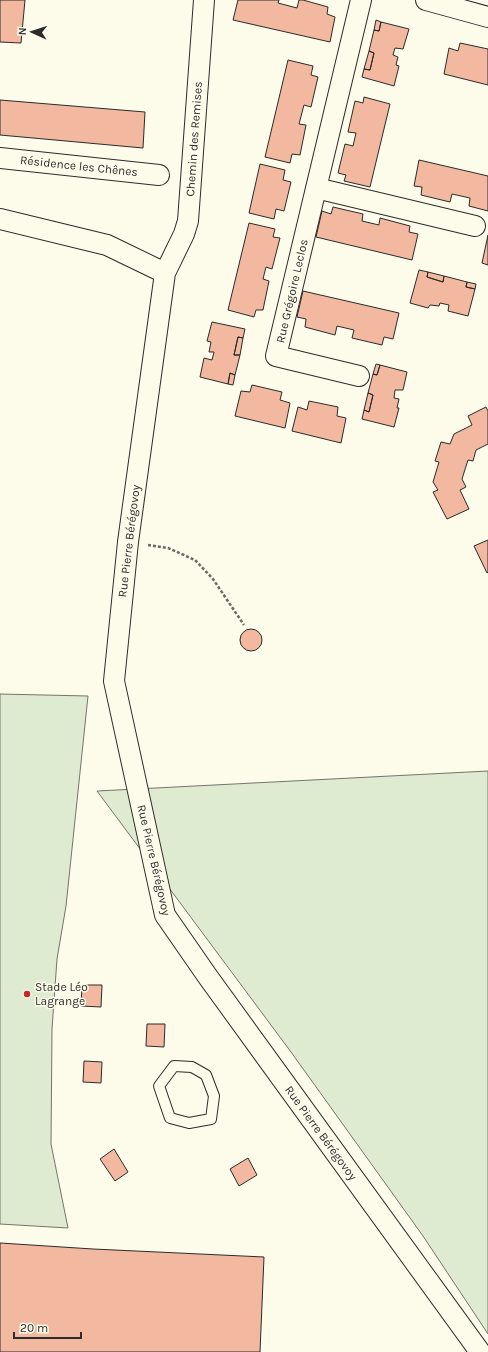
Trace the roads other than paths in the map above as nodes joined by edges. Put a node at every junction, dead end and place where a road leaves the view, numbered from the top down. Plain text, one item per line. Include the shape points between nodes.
1 (204, 0) edge
2 (361, 0) edge
3 (426, 0) edge
4 (488, 17) edge
5 (0, 158) edge
6 (159, 175) dead end
7 (316, 188) junction
8 (0, 219) edge
9 (475, 226) dead end
10 (165, 273) junction
11 (359, 376) dead end
12 (174, 1066) joint
13 (480, 1352) edge

1 - 10 street, Chemin des Remises via 188,221
2 - 7 street, Rue Grégoire Leclos
3 - 4 street
5 - 6 street, Résidence les Chênes
7 - 9 street
7 - 11 street, Rue Grégoire Leclos via 276,356
8 - 10 street via 107,245
10 - 13 street, Rue Pierre Bérégovoy via 128,542 114,681 165,915 212,984
12 - 12 lane via 159,1086 170,1118 189,1123 211,1119 214,1096 206,1075 192,1067

